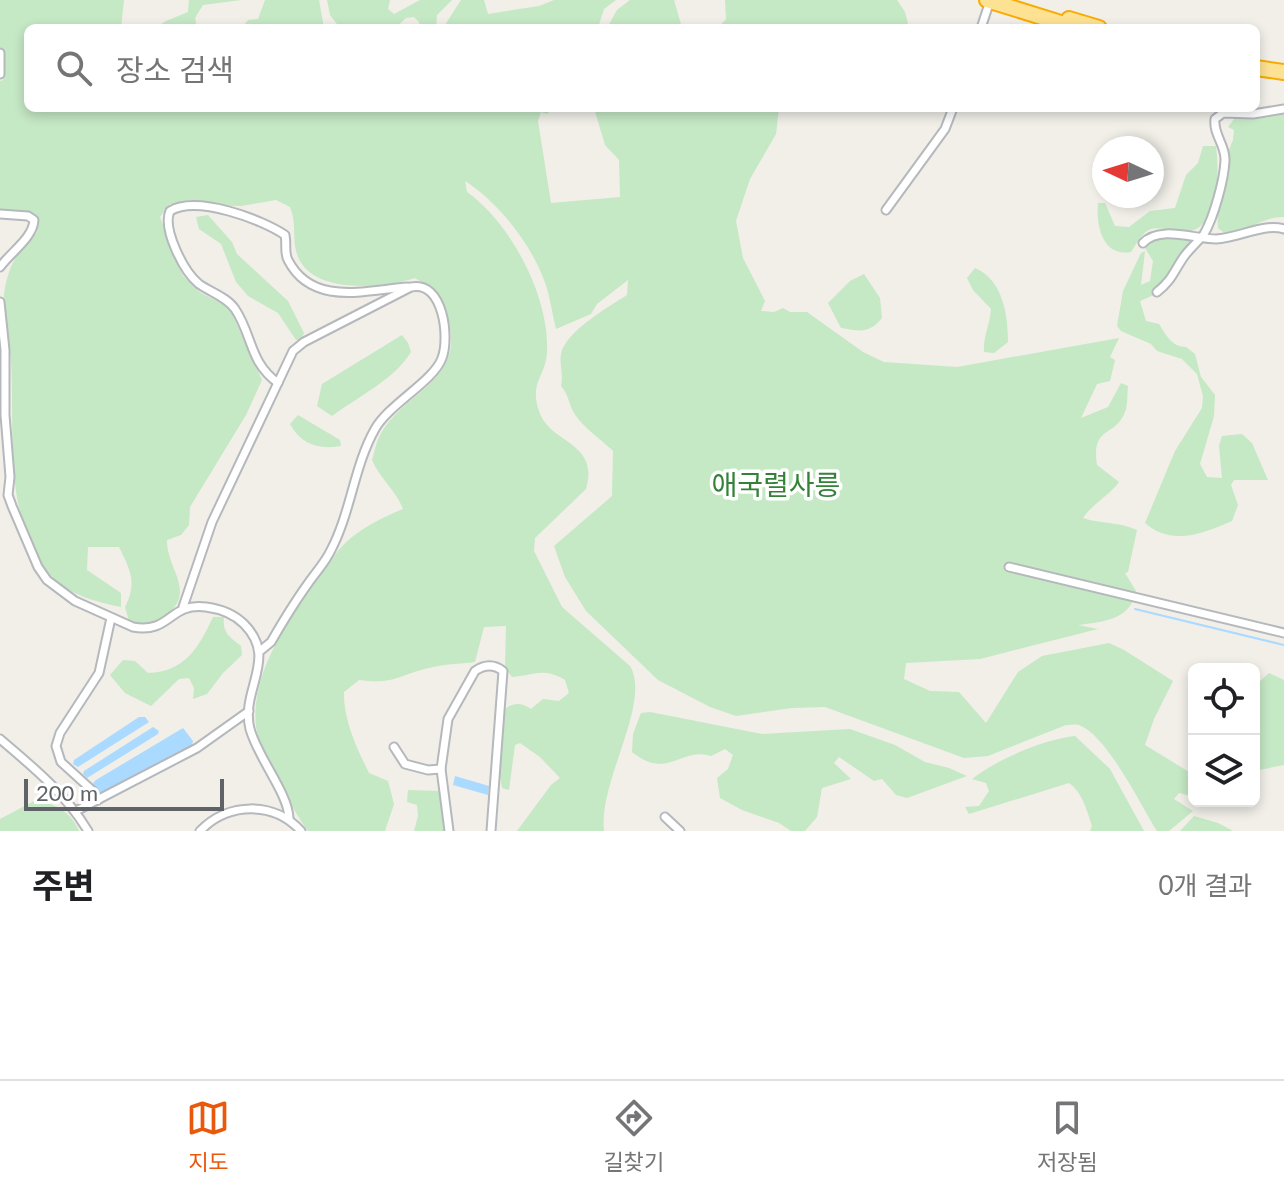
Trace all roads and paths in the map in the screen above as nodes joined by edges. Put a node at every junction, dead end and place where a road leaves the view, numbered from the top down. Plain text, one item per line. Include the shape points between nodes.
1 (989, 0) edge
2 (1009, 0) edge
3 (982, 24) edge
4 (1064, 24) edge
5 (1086, 24) edge
6 (0, 53) edge
7 (1260, 66) edge
8 (1284, 70) edge
9 (0, 74) edge
10 (1284, 109) edge
11 (951, 112) edge
12 (886, 210) dead end
13 (0, 214) edge
14 (1284, 229) edge
15 (1201, 238) junction
16 (1143, 243) dead end
17 (0, 267) edge
18 (411, 287) junction
19 (1157, 292) dead end
20 (0, 302) edge
21 (278, 383) junction
22 (4, 496) edge
23 (1009, 567) dead end
24 (183, 607) junction
25 (111, 618) junction
26 (1284, 633) edge
27 (260, 651) junction
28 (249, 711) junction
29 (0, 739) edge
30 (394, 747) dead end
31 (441, 769) junction
32 (98, 800) junction
33 (76, 811) junction
34 (665, 817) dead end
35 (289, 818) junction
36 (88, 831) edge
37 (200, 831) edge
38 (301, 831) edge
39 (449, 831) edge
40 (491, 831) edge
41 (680, 831) edge

1 - 3 street
1 - 4 highway
2 - 5 highway
6 - 9 street
7 - 8 highway
10 - 15 street via 1223,113 1215,119 1225,161
11 - 12 street via 945,129
13 - 17 street via 32,217 35,224
14 - 15 street via 1272,226 1230,238
15 - 16 street via 1156,235
15 - 19 street
18 - 21 street via 297,346
18 - 21 street via 331,293 297,273 287,258 285,235 274,228 207,207 170,211 168,229 187,271 232,305 258,364
18 - 27 street via 429,289 436,300 446,346 440,363 375,428 332,549
20 - 22 street via 10,477
21 - 24 street via 212,522
22 - 25 street via 47,580
23 - 26 street
24 - 25 street via 167,622 150,628
24 - 27 street via 204,606 236,617 256,638
25 - 32 street via 99,673 56,746 61,762
27 - 28 street
28 - 32 street via 197,748
28 - 35 street via 262,761 289,808
29 - 33 street via 46,777
30 - 31 street via 405,764
31 - 39 street
31 - 40 street via 448,719 475,671 498,667 503,686
32 - 33 street
33 - 36 street
34 - 41 street
35 - 37 street via 238,809
35 - 38 street

